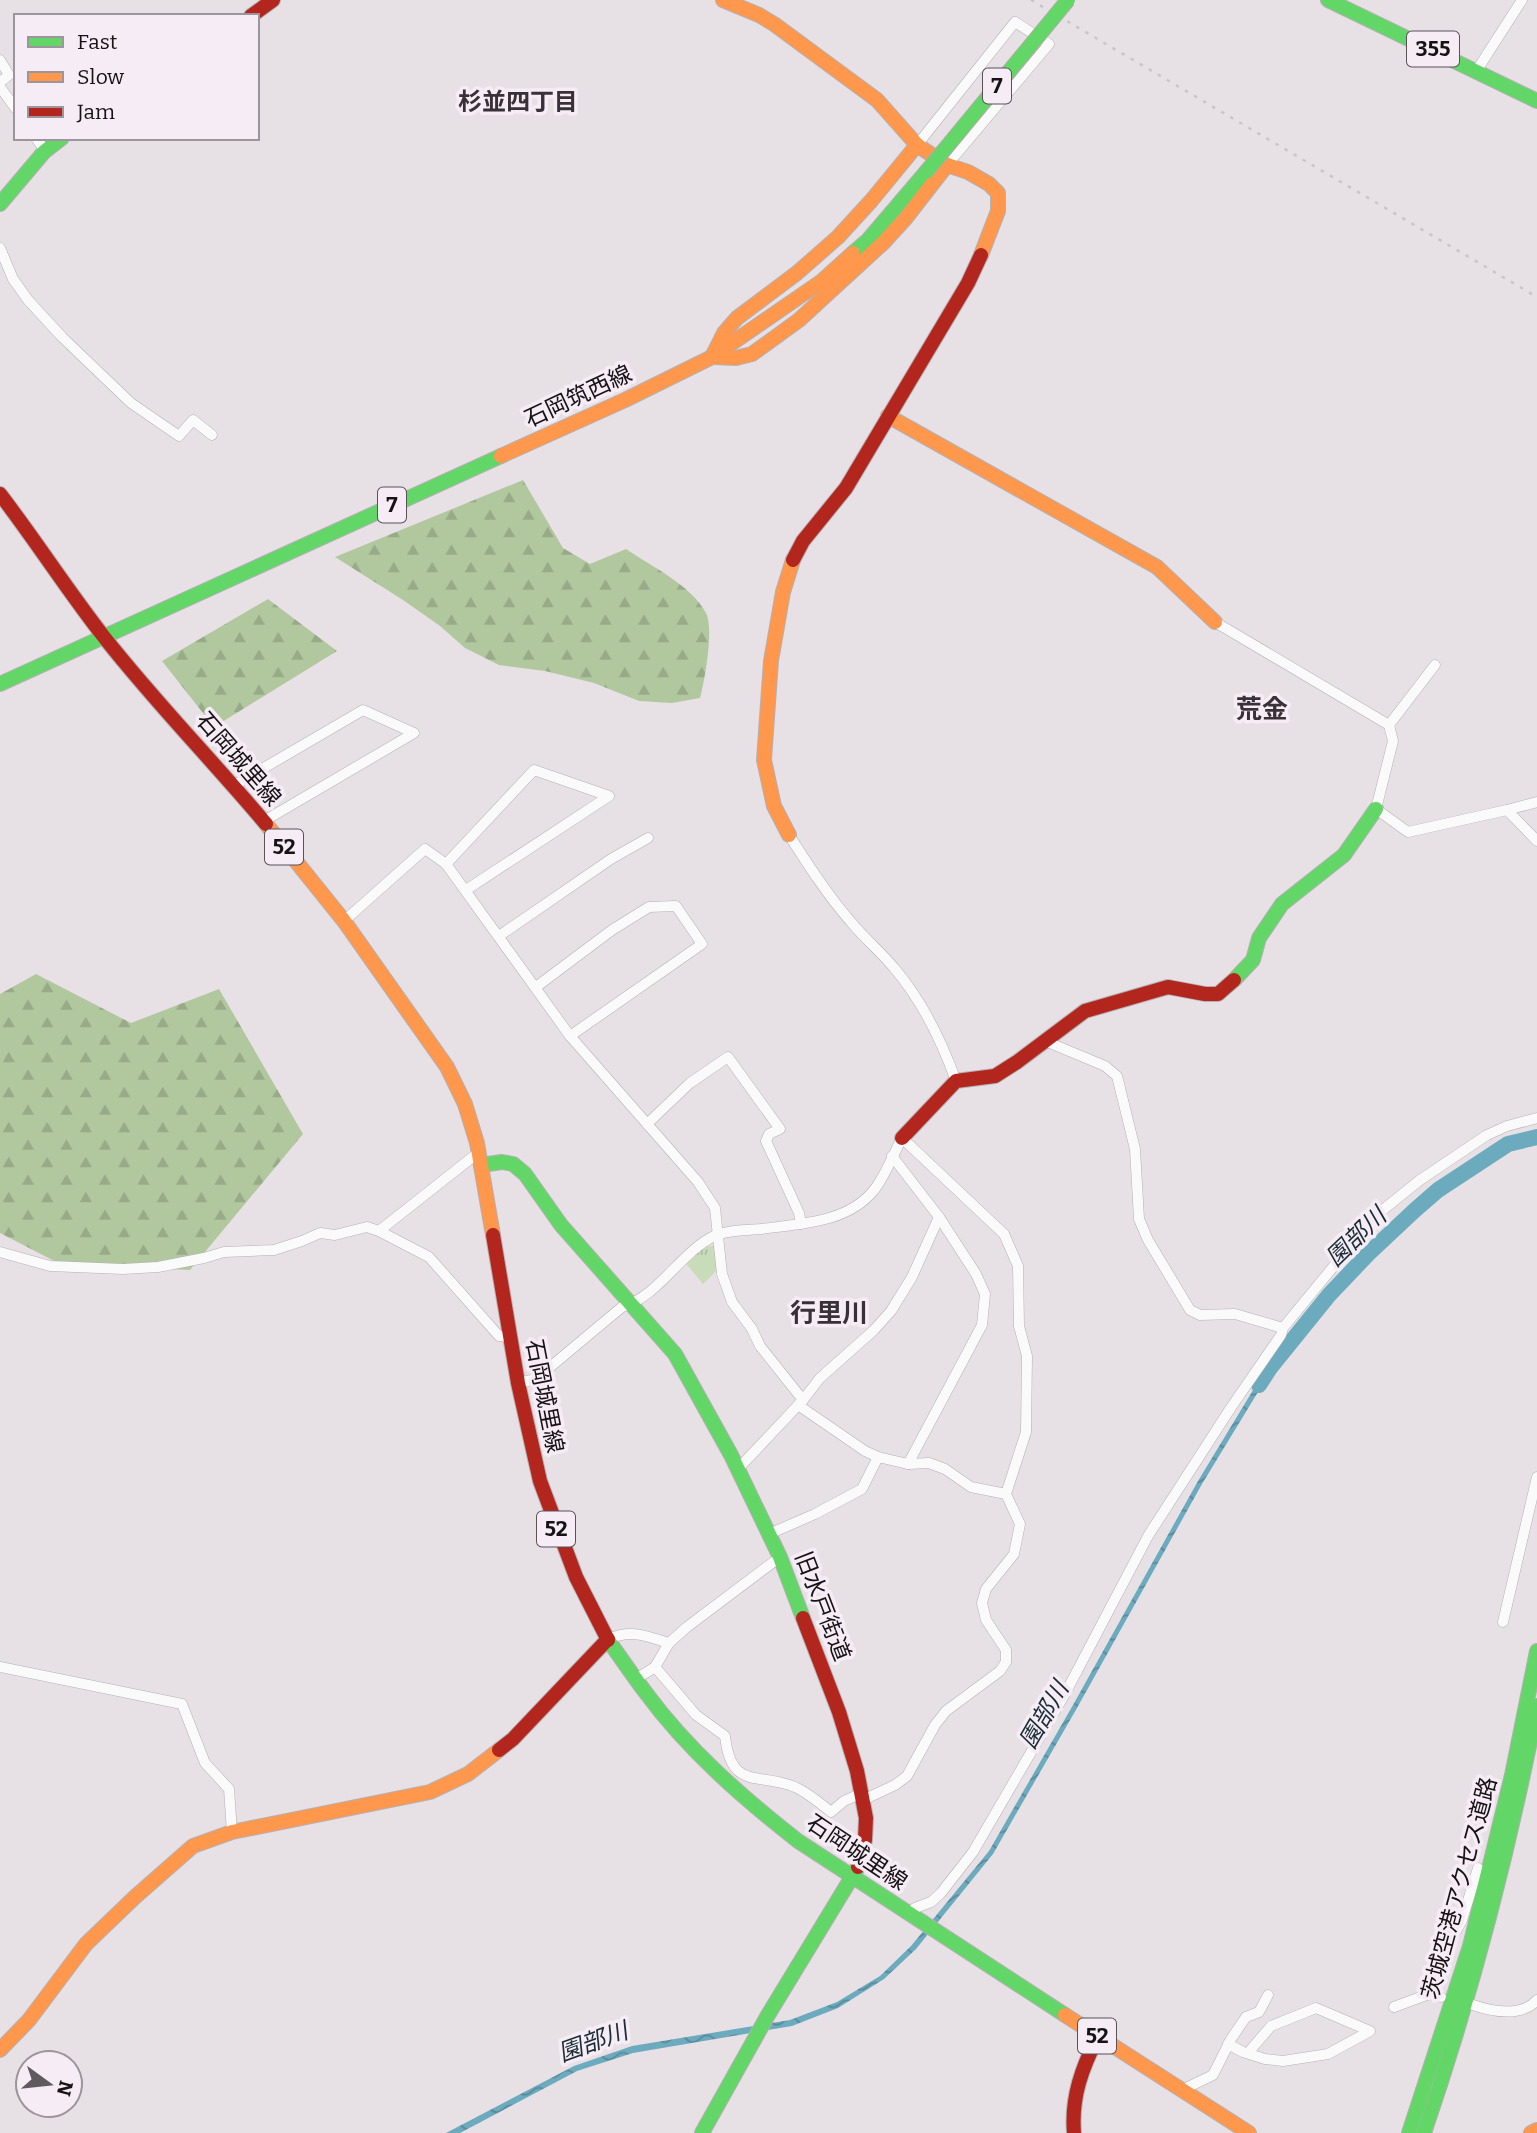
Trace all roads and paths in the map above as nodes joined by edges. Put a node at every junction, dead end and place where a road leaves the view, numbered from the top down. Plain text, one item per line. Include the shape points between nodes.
1 (273, 0) edge
2 (723, 0) edge
3 (1068, 0) edge
4 (1522, 0) edge
5 (1336, 2) edge
6 (254, 14) edge
7 (0, 60) edge
8 (1477, 70) junction
9 (0, 82) edge
10 (0, 87) edge
11 (1537, 101) edge
12 (14, 107) edge
13 (40, 144) edge
14 (918, 145) junction
15 (947, 165) junction
16 (0, 204) edge
17 (0, 248) edge
18 (712, 357) junction
19 (888, 416) junction
20 (212, 435) dead end
21 (0, 494) edge
22 (1214, 622) joint
23 (104, 637) junction
24 (1435, 665) dead end
25 (0, 684) edge
26 (1389, 725) junction
27 (233, 786) junction
28 (1537, 802) edge
29 (1376, 809) junction
30 (1507, 810) junction
31 (264, 821) junction
32 (789, 835) joint
33 (648, 838) dead end
34 (1537, 841) edge
35 (446, 864) junction
36 (466, 890) junction
37 (344, 921) junction
38 (499, 936) junction
39 (536, 987) junction
40 (570, 1036) junction
41 (1045, 1041) junction
42 (956, 1081) junction
43 (1537, 1118) edge
44 (647, 1124) junction
45 (902, 1138) junction
46 (892, 1156) junction
47 (480, 1158) junction
48 (939, 1217) junction
49 (801, 1224) junction
50 (379, 1231) junction
51 (718, 1234) junction
52 (0, 1252) edge
53 (631, 1304) junction
54 (1283, 1328) junction
55 (510, 1337) junction
56 (518, 1383) junction
57 (801, 1402) junction
58 (878, 1457) junction
59 (908, 1464) junction
60 (737, 1470) junction
61 (1537, 1476) edge
62 (1006, 1493) junction
63 (769, 1534) junction
64 (780, 1557) junction
65 (1503, 1622) dead end
66 (608, 1639) junction
67 (669, 1643) junction
68 (1537, 1651) edge
69 (0, 1667) edge
70 (655, 1667) junction
71 (635, 1679) junction
72 (1537, 1706) edge
73 (863, 1796) junction
74 (232, 1832) junction
75 (1478, 1868) dead end
76 (852, 1878) junction
77 (914, 1918) junction
78 (1268, 1995) dead end
79 (1427, 1995) junction
80 (1441, 1997) dead end
81 (1537, 2000) edge
82 (1473, 2006) dead end
83 (1394, 2007) dead end
84 (1098, 2036) junction
85 (1228, 2044) junction
86 (0, 2050) edge
87 (1248, 2053) junction
88 (1182, 2090) junction
89 (1537, 2130) edge
90 (702, 2133) edge
91 (1074, 2133) edge
92 (1250, 2133) edge
93 (1409, 2133) edge
94 (1424, 2133) edge
95 (1531, 2133) edge

1 - 6 main road
2 - 14 main road via 774,24 877,100
3 - 18 main road, 石岡筑西線 / 7, bridge via 884,223 841,265
4 - 8 street
5 - 8 main road, 355
7 - 9 street via 9,75
8 - 11 main road, 355
10 - 12 street
13 - 16 main road via 15,190
14 - 15 main road
14 - 15 street via 1014,22 1049,44
14 - 18 main road via 838,237 737,318 723,333
15 - 18 main road via 883,243 799,320 752,354
15 - 19 main road via 989,184 998,193 998,211 968,283
17 - 20 street via 28,300 131,403 179,436 193,420
18 - 23 main road, 石岡筑西線 / 7
19 - 22 main road via 1157,567
19 - 32 main road via 846,488 796,552 783,592 771,662 764,760 774,806
21 - 23 main road, 石岡城里線 / 52
22 - 26 street
23 - 25 main road, 石岡筑西線 / 7
23 - 27 main road, 石岡城里線 / 52
24 - 26 street
26 - 29 street via 1393,740
27 - 31 main road, 石岡城里線 / 52
27 - 31 street via 363,710 414,733
28 - 30 street
29 - 30 street via 1408,832
29 - 41 main road via 1344,855 1282,904 1259,938 1252,960 1218,994 1168,987 1085,1011
30 - 34 street
31 - 37 main road, 石岡城里線 / 52
32 - 42 street via 850,922 895,969 919,1003
33 - 38 street
35 - 36 street
35 - 36 street via 534,770 609,796
35 - 37 street via 425,849
36 - 38 street
37 - 47 main road, 石岡城里線 / 52 via 441,1056 465,1104
38 - 39 street
39 - 40 street
39 - 40 street via 649,907 676,906 702,944
40 - 44 street
41 - 42 main road via 995,1076
41 - 54 street via 1105,1066 1117,1076 1135,1149 1139,1219 1190,1310 1200,1315 1235,1314
42 - 45 main road
43 - 54 street via 1487,1135 1374,1217
44 - 49 street via 690,1083 729,1057 780,1129 766,1141
44 - 51 street via 708,1197 715,1208
45 - 46 street
45 - 62 street via 1004,1234 1018,1266 1019,1326 1027,1356 1026,1432
46 - 48 street
46 - 49 street via 874,1190 854,1207 826,1220
47 - 50 street
47 - 53 main road, 旧水戸街道 via 513,1164 525,1174 561,1225
47 - 55 main road, 石岡城里線 / 52
48 - 57 street via 891,1311
48 - 59 street via 976,1274 985,1303 982,1325
49 - 51 street
50 - 52 street via 367,1227 335,1235 320,1233 274,1250 224,1252 158,1267 123,1269 50,1266
50 - 55 street via 429,1257 499,1336
51 - 53 street via 702,1242
51 - 57 street via 722,1274 732,1302
53 - 56 street via 543,1373
53 - 60 main road, 旧水戸街道 via 675,1354
54 - 77 street via 1148,1536 1066,1692 973,1853 941,1893 915,1908
55 - 56 main road, 石岡城里線 / 52
56 - 66 main road, 石岡城里線 / 52 via 548,1506 576,1577
57 - 58 street
57 - 60 street
58 - 59 street
58 - 63 street via 862,1489
59 - 62 street via 929,1463 971,1487
60 - 63 main road, 旧水戸街道
61 - 65 street
62 - 73 street via 1020,1524 1014,1554 986,1588 982,1603 986,1620 1006,1650 1006,1662 946,1711 907,1776
63 - 64 main road, 旧水戸街道
64 - 67 street
64 - 73 main road, 旧水戸街道 via 839,1712
66 - 67 street via 632,1632
66 - 71 main road, 石岡城里線 / 52
66 - 74 main road via 513,1739 468,1773 430,1792
67 - 70 street
68 - 93 main road, 茨城空港アクセス道路 via 1513,1775 1470,1946
69 - 74 street via 182,1704 205,1763 229,1789
70 - 71 street
70 - 73 street via 696,1715 725,1737 726,1751 738,1773 792,1786 831,1812 844,1801
71 - 76 main road, 石岡城里線 / 52 via 724,1779 769,1819
72 - 94 main road, 茨城空港アクセス道路 via 1524,1779 1481,1949
73 - 76 main road, 旧水戸街道 via 865,1840
74 - 86 main road via 193,1846 135,1897 86,1944 29,2020
75 - 79 street via 1462,1920
76 - 77 main road, 石岡城里線 / 52
76 - 90 main road, 旧水戸街道
77 - 84 main road, 石岡城里線 / 52
78 - 85 street via 1259,2012 1246,2017
79 - 80 street
79 - 83 street
81 - 82 street via 1532,2006 1509,2012
84 - 88 main road, 石岡城里線 / 52
84 - 91 main road via 1076,2085
85 - 87 street
85 - 88 street via 1213,2075
87 - 87 street via 1271,2026 1316,2008 1370,2031 1328,2054 1283,2061
88 - 92 main road, 石岡城里線 / 52
89 - 95 main road

